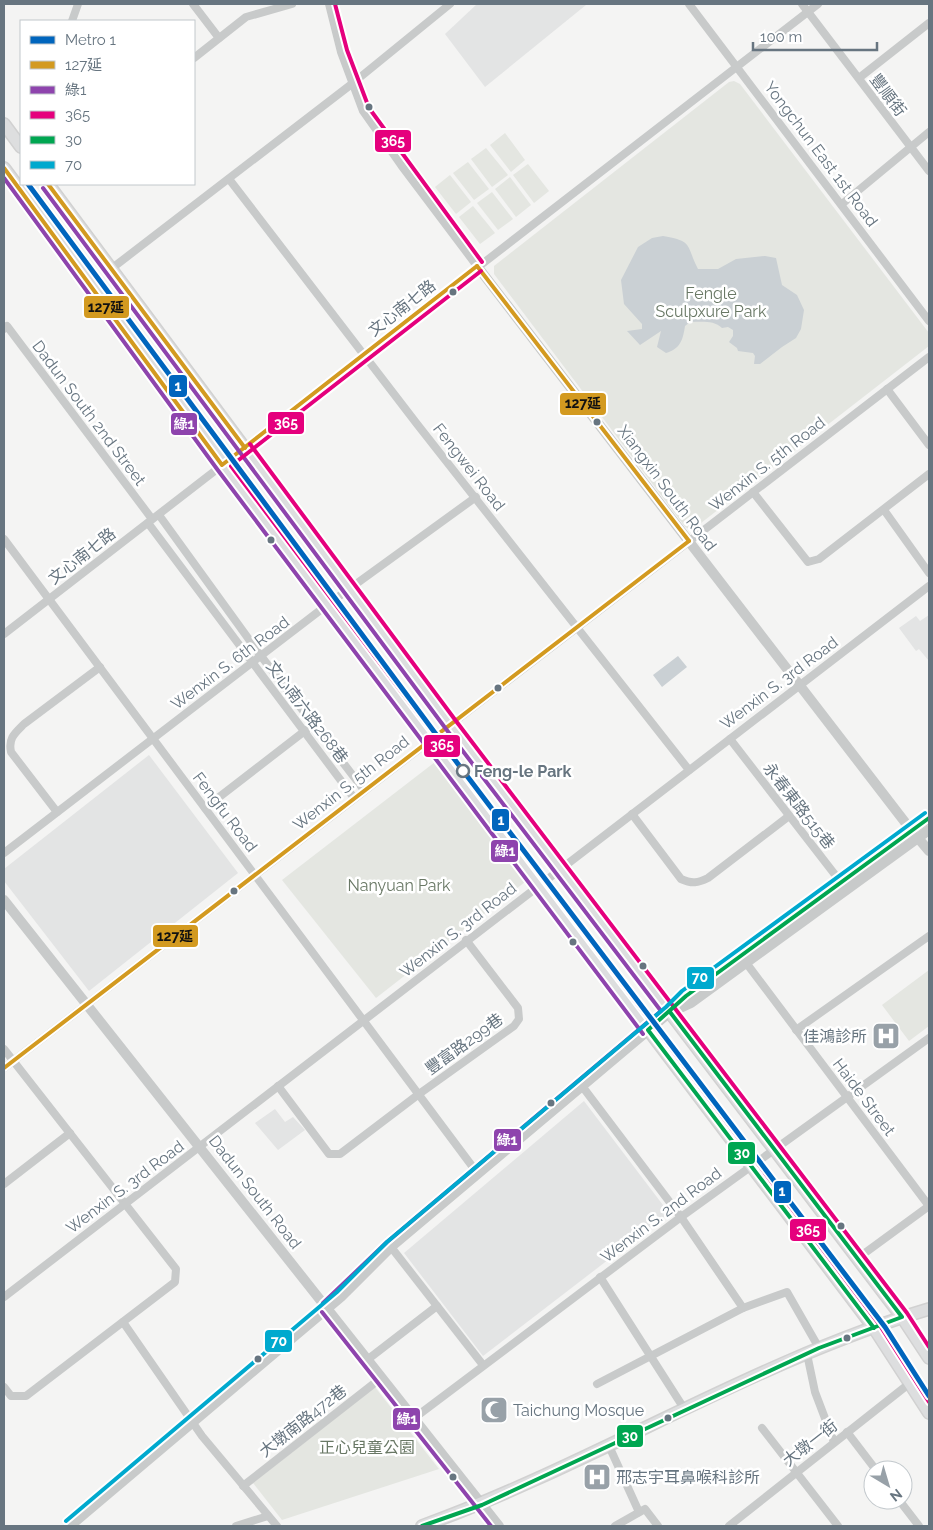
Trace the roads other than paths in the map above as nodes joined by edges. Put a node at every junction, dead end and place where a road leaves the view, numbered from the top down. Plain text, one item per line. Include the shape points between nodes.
1 (78, 4) edge
2 (193, 4) edge
3 (292, 4) edge
4 (329, 4) edge
5 (450, 4) edge
6 (689, 4) edge
7 (802, 4) edge
8 (818, 4) edge
9 (808, 11) junction
10 (72, 20) edge
11 (929, 22) edge
12 (219, 38) junction
13 (195, 57) edge
14 (737, 67) junction
15 (859, 78) junction
16 (353, 82) junction
17 (4, 124) edge
18 (929, 132) edge
19 (20, 146) edge
20 (910, 147) junction
21 (4, 168) edge
22 (929, 171) edge
23 (229, 179) junction
24 (49, 185) edge
25 (842, 204) junction
26 (478, 266) junction
27 (112, 269) junction
28 (929, 321) edge
29 (4, 329) edge
30 (364, 355) junction
31 (929, 356) edge
32 (886, 389) junction
33 (929, 445) edge
34 (245, 448) junction
35 (222, 465) junction
36 (929, 474) edge
37 (753, 492) junction
38 (476, 497) junction
39 (884, 510) junction
40 (153, 519) junction
41 (4, 539) edge
42 (689, 542) junction
43 (929, 573) edge
44 (929, 586) edge
45 (350, 589) junction
46 (48, 599) junction
47 (328, 606) junction
48 (578, 628) junction
49 (4, 634) edge
50 (261, 656) junction
51 (252, 663) junction
52 (100, 667) junction
53 (799, 685) junction
54 (313, 724) junction
55 (451, 725) junction
56 (304, 731) junction
57 (154, 739) junction
58 (730, 739) junction
59 (428, 740) junction
60 (689, 770) junction
61 (364, 790) junction
62 (354, 798) junction
63 (205, 808) junction
64 (57, 812) junction
65 (632, 814) junction
66 (789, 816) junction
67 (929, 818) edge
68 (929, 830) edge
69 (915, 834) junction
70 (929, 851) edge
71 (4, 852) edge
72 (560, 868) junction
73 (255, 875) junction
74 (538, 885) junction
75 (843, 886) junction
76 (4, 900) edge
77 (929, 936) edge
78 (466, 940) junction
79 (744, 959) junction
80 (87, 1004) junction
81 (670, 1012) junction
82 (363, 1021) junction
83 (648, 1030) junction
84 (796, 1030) junction
85 (929, 1038) edge
86 (4, 1050) edge
87 (13, 1061) junction
88 (4, 1068) edge
89 (278, 1086) junction
90 (582, 1086) junction
91 (419, 1094) junction
92 (846, 1098) junction
93 (70, 1133) junction
94 (200, 1147) junction
95 (774, 1149) junction
96 (751, 1166) junction
97 (478, 1174) junction
98 (4, 1184) edge
99 (126, 1203) junction
100 (929, 1206) edge
101 (681, 1217) junction
102 (392, 1247) junction
103 (858, 1258) junction
104 (600, 1277) junction
105 (4, 1297) edge
106 (437, 1306) junction
107 (327, 1308) junction
108 (743, 1308) junction
109 (929, 1309) edge
110 (902, 1317) junction
111 (123, 1322) junction
112 (874, 1328) junction
113 (819, 1348) junction
114 (807, 1354) junction
115 (650, 1355) junction
116 (929, 1358) edge
117 (367, 1360) junction
118 (484, 1365) junction
119 (381, 1378) junction
120 (910, 1383) junction
121 (597, 1384) dead end
122 (4, 1387) edge
123 (685, 1410) junction
124 (929, 1413) edge
125 (413, 1419) junction
126 (193, 1423) junction
127 (762, 1428) dead end
128 (847, 1432) junction
129 (834, 1442) junction
130 (609, 1446) junction
131 (868, 1460) edge
132 (796, 1472) junction
133 (243, 1486) junction
134 (482, 1505) junction
135 (907, 1510) edge
136 (640, 1512) junction
137 (268, 1516) junction
138 (835, 1525) edge
139 (70, 1526) edge
140 (236, 1526) edge
141 (277, 1526) edge
142 (422, 1526) edge
143 (499, 1526) edge
144 (615, 1526) edge
145 (658, 1526) edge
146 (728, 1526) edge
147 (919, 1526) edge

1 - 10 street
2 - 12 street
3 - 12 street via 246,17
4 - 16 street, Xiangxin South Road
5 - 16 street
6 - 14 street, Yongchun East 1st Road
7 - 9 street, 豐順街
8 - 9 street, 文心南七路
9 - 14 street, 文心南七路
9 - 15 street, 豐順街
11 - 15 street
12 - 13 street
14 - 25 street, Yongchun East 1st Road
14 - 26 street, 文心南七路
15 - 20 street, 豐順街
16 - 23 street
16 - 26 street, Xiangxin South Road via 369,119 400,165
17 - 19 main road
18 - 20 street
20 - 22 street, 豐順街
20 - 25 street
21 - 35 main road
23 - 27 street
23 - 30 street, Fengwei Road
24 - 27 main road
25 - 28 street, Yongchun East 1st Road
26 - 30 street, 文心南七路
26 - 42 street, Xiangxin South Road
27 - 34 main road
29 - 40 street, Dadun South 2nd Street via 7,326
30 - 34 street, 文心南七路
30 - 38 street, Fengwei Road
31 - 32 street, Wenxin S. 5th Road
32 - 33 street
32 - 37 street, Wenxin S. 5th Road
34 - 35 street, 文心南七路
34 - 45 main road
35 - 40 street, 文心南七路
35 - 47 main road
36 - 39 street
37 - 39 street via 808,562 819,559
37 - 42 street, Wenxin S. 5th Road
38 - 45 street, Wenxin S. 6th Road
38 - 48 street, Fengwei Road
39 - 43 street
40 - 46 street, 文心南七路
40 - 50 street, 文心南六路268巷
40 - 51 street, 文心南六路268巷
41 - 46 street, Fengfu Road
42 - 48 street, Wenxin S. 5th Road
42 - 53 street, Xiangxin South Road
44 - 53 street, Wenxin S. 3rd Road
45 - 47 street, Wenxin S. 6th Road
45 - 55 main road
46 - 49 street, 文心南七路
46 - 52 street, Fengfu Road
47 - 50 street, Wenxin S. 6th Road
47 - 59 main road
48 - 55 street, Wenxin S. 5th Road
48 - 60 street, Fengwei Road
50 - 51 street, Wenxin S. 6th Road
50 - 54 street, 文心南六路268巷
51 - 56 street, 文心南六路268巷
51 - 57 street, Wenxin S. 6th Road
52 - 57 street, Fengfu Road
52 - 64 street via 24,724 9,743 11,752
53 - 58 street, Wenxin S. 3rd Road
53 - 69 street, Xiangxin South Road
54 - 56 street
54 - 61 street, 文心南六路268巷
55 - 59 street, Wenxin S. 5th Road
55 - 72 main road
56 - 62 street, 文心南六路268巷
56 - 63 street
57 - 63 street, Fengfu Road
57 - 64 street, Wenxin S. 6th Road
58 - 60 street, Wenxin S. 3rd Road
58 - 66 street, 永春東路515巷
59 - 61 street, Wenxin S. 5th Road
59 - 74 main road
60 - 65 street, Wenxin S. 3rd Road
61 - 62 street, Wenxin S. 5th Road
62 - 73 street, Wenxin S. 5th Road
63 - 73 street, Fengfu Road
64 - 71 street, Wenxin S. 6th Road
65 - 66 street via 682,879 691,883 708,878
65 - 72 street, Wenxin S. 3rd Road
66 - 75 street, 永春東路515巷
67 - 69 street
68 - 69 street
69 - 70 street, Xiangxin South Road
69 - 75 street
72 - 74 street, Wenxin S. 3rd Road
72 - 81 main road
73 - 80 street, Wenxin S. 5th Road
73 - 82 street, Fengfu Road
74 - 78 street, Wenxin S. 3rd Road
74 - 83 main road
75 - 79 street
76 - 80 street, Dadun South Road
77 - 84 street
78 - 82 street, Wenxin S. 3rd Road
78 - 91 street, 豐富路299巷 via 518,1008 519,1019 514,1026
79 - 81 street via 691,1002
79 - 84 street, Haide Street
80 - 87 street, Wenxin S. 5th Road
80 - 94 street, Dadun South Road
81 - 83 street
81 - 95 main road
82 - 89 street, Wenxin S. 3rd Road
82 - 91 street, Fengfu Road
83 - 90 street
83 - 96 main road
84 - 92 street, Haide Street
85 - 92 street, Wenxin S. 2nd Road
86 - 87 street
87 - 88 street, Wenxin S. 5th Road
87 - 93 street
89 - 91 street via 329,1154 340,1154
89 - 94 street, Wenxin S. 3rd Road
90 - 97 street
90 - 101 street
91 - 97 street, Fengfu Road
92 - 95 street, Wenxin S. 2nd Road
92 - 100 street, Haide Street
93 - 98 street
93 - 99 street
94 - 99 street, Wenxin S. 3rd Road
94 - 107 street, Dadun South Road
95 - 96 street, Wenxin S. 2nd Road
95 - 103 main road
96 - 101 street, Wenxin S. 2nd Road
96 - 112 main road
97 - 102 street
99 - 105 street, Wenxin S. 3rd Road
99 - 111 street via 176,1269 177,1276 174,1282
100 - 103 street
101 - 104 street, Wenxin S. 2nd Road
101 - 108 street
102 - 106 street
102 - 107 street
103 - 110 main road
104 - 115 street
104 - 118 street, Wenxin S. 2nd Road
106 - 117 street
106 - 118 street
107 - 117 street, Dadun South Road
107 - 126 street
108 - 113 street via 787,1292
108 - 115 street
109 - 110 main road
110 - 112 main road
110 - 116 main road
111 - 122 street via 26,1396 12,1396
111 - 126 street
112 - 113 main road
112 - 120 main road
113 - 114 main road
114 - 123 main road
114 - 129 street via 815,1392
115 - 121 street
115 - 123 street
117 - 119 street, Dadun South Road
118 - 125 street, Wenxin S. 2nd Road
119 - 125 street, Dadun South Road
119 - 133 street, 大墩南路472巷
120 - 124 main road
120 - 128 street, 大墩一街
123 - 130 main road
125 - 134 street, Dadun South Road
126 - 133 street
126 - 139 street
127 - 132 street
128 - 129 street, 大墩一街
128 - 131 street
129 - 132 street, 大墩一街
130 - 134 main road
130 - 136 street
132 - 138 street
132 - 146 street, 大墩一街
133 - 137 street
134 - 142 main road
134 - 143 street, Dadun South Road
135 - 147 street
136 - 144 street
136 - 145 street via 645,1509
137 - 140 street
137 - 141 street

